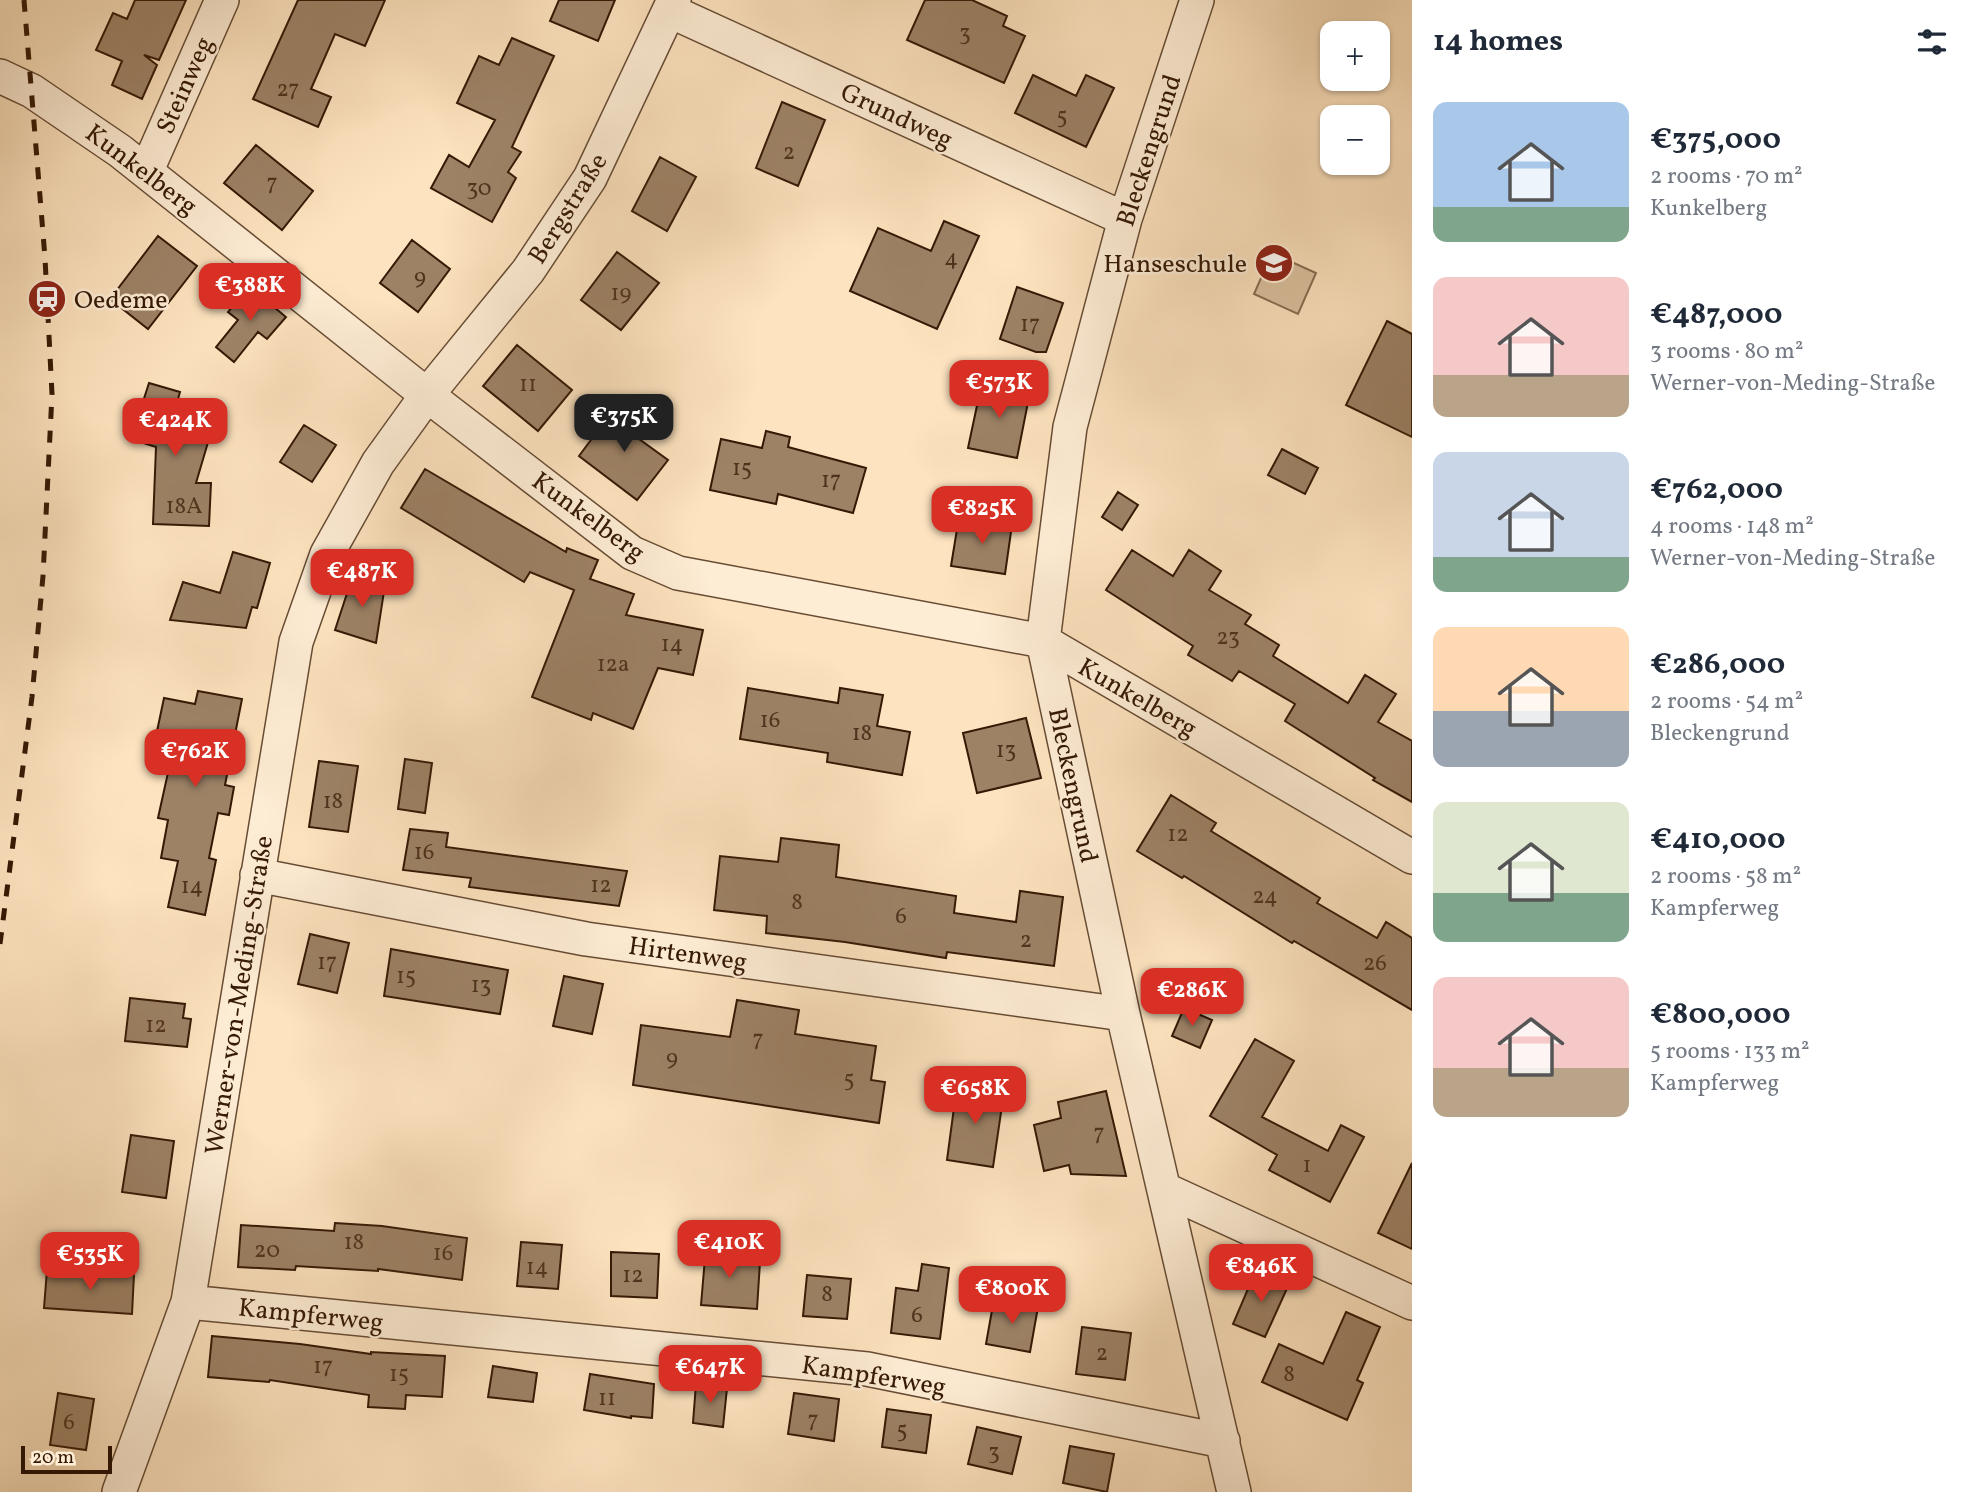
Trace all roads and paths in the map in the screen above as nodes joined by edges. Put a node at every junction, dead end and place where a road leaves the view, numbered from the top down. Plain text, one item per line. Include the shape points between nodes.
1 (222, 0) edge
2 (1197, 0) edge
3 (672, 6) edge
4 (0, 76) edge
5 (147, 170) junction
6 (1125, 219) junction
7 (427, 395) junction
8 (1043, 641) junction
9 (1412, 857) edge
10 (257, 875) junction
11 (1123, 1014) junction
12 (1166, 1190) junction
13 (188, 1302) junction
14 (1412, 1303) edge
15 (1223, 1441) junction
16 (119, 1492) edge
17 (1234, 1492) edge

1 - 5 street, Steinweg
2 - 6 street, Bleckengrund
3 - 6 street, Grundweg
3 - 7 street, Bergstraße via 590,178 528,271
4 - 5 street, Kunkelberg via 32,91
5 - 7 street, Kunkelberg
6 - 8 street, Bleckengrund via 1070,427
7 - 8 street, Kunkelberg via 632,553 678,573
7 - 10 street, Werner-von-Meding-Straße via 378,463 327,554 296,642
8 - 9 street, Kunkelberg
8 - 11 street, Bleckengrund
10 - 11 street, Hirtenweg via 586,939
10 - 13 street, Werner-von-Meding-Straße
11 - 12 street, Bleckengrund
12 - 14 street
12 - 15 street, Bleckengrund
13 - 15 street, Kampferweg via 867,1369
13 - 16 street, Werner-von-Meding-Straße
15 - 17 street, Bleckengrund

